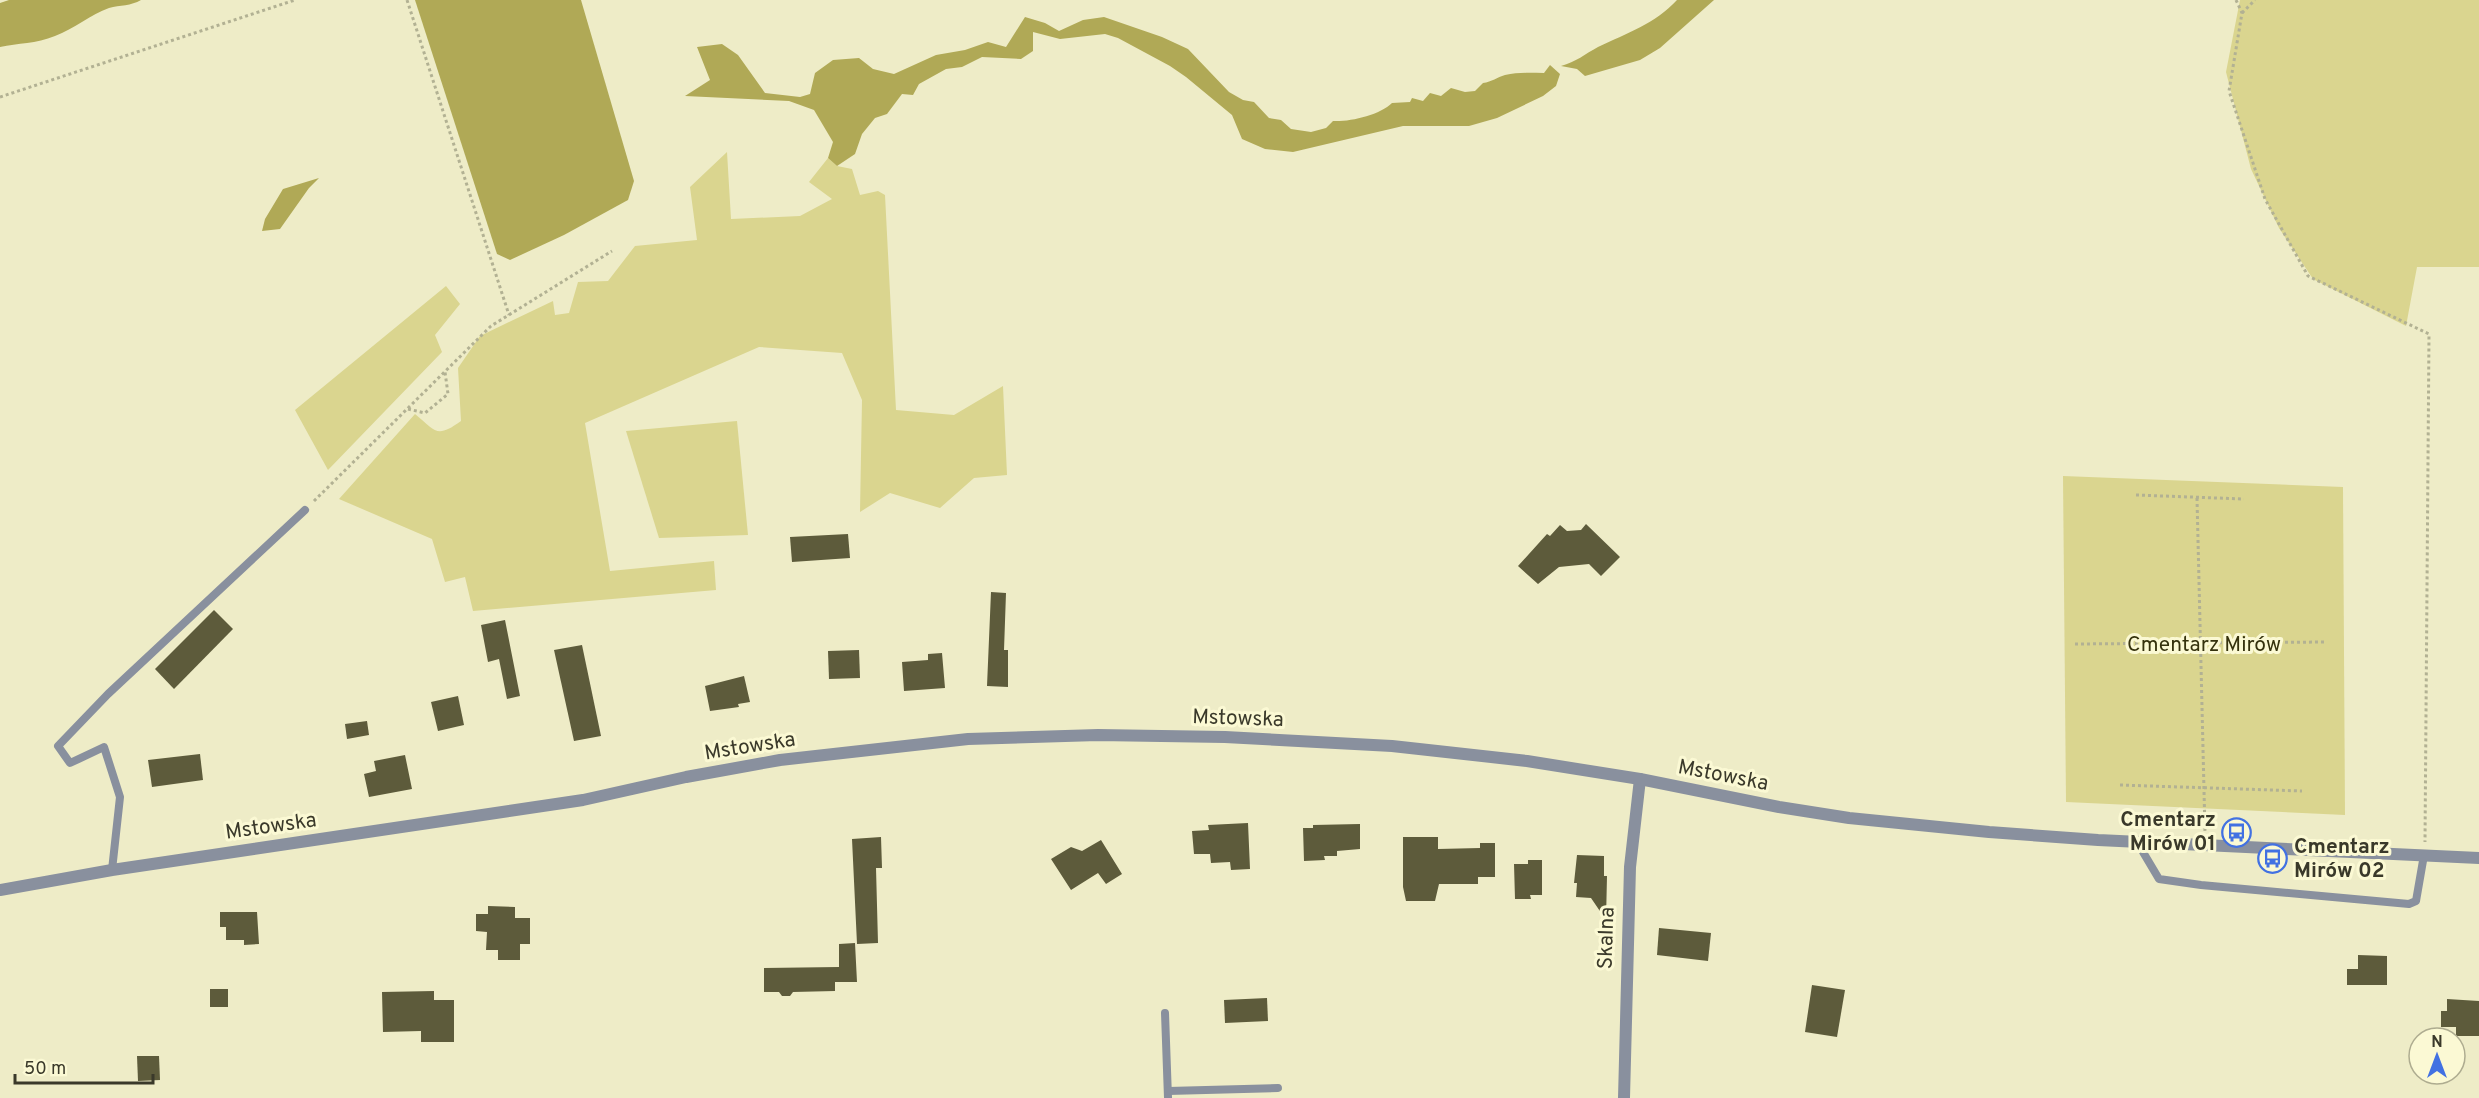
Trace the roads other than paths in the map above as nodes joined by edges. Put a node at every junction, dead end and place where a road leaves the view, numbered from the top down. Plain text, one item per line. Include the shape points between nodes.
1 (305, 510) road end
2 (1641, 779) junction
3 (2137, 842) junction
4 (2424, 855) junction
5 (2479, 858) edge
6 (112, 870) junction
7 (0, 890) edge
8 (1165, 1013) dead end
9 (1278, 1088) dead end
10 (1168, 1094) edge
11 (1624, 1098) edge

1 - 6 lane via 108,694 58,746 70,762 104,747 120,797
2 - 3 street, Mstowska via 1849,818
2 - 6 street, Mstowska via 1527,761 1380,745 1110,735 968,740 780,760 583,800
2 - 11 street, Skalna via 1630,867
3 - 4 street, Mstowska
3 - 4 lane via 2159,879 2409,904 2416,901
4 - 5 street, Mstowska
6 - 7 street, Mstowska
8 - 10 lane
9 - 10 lane

